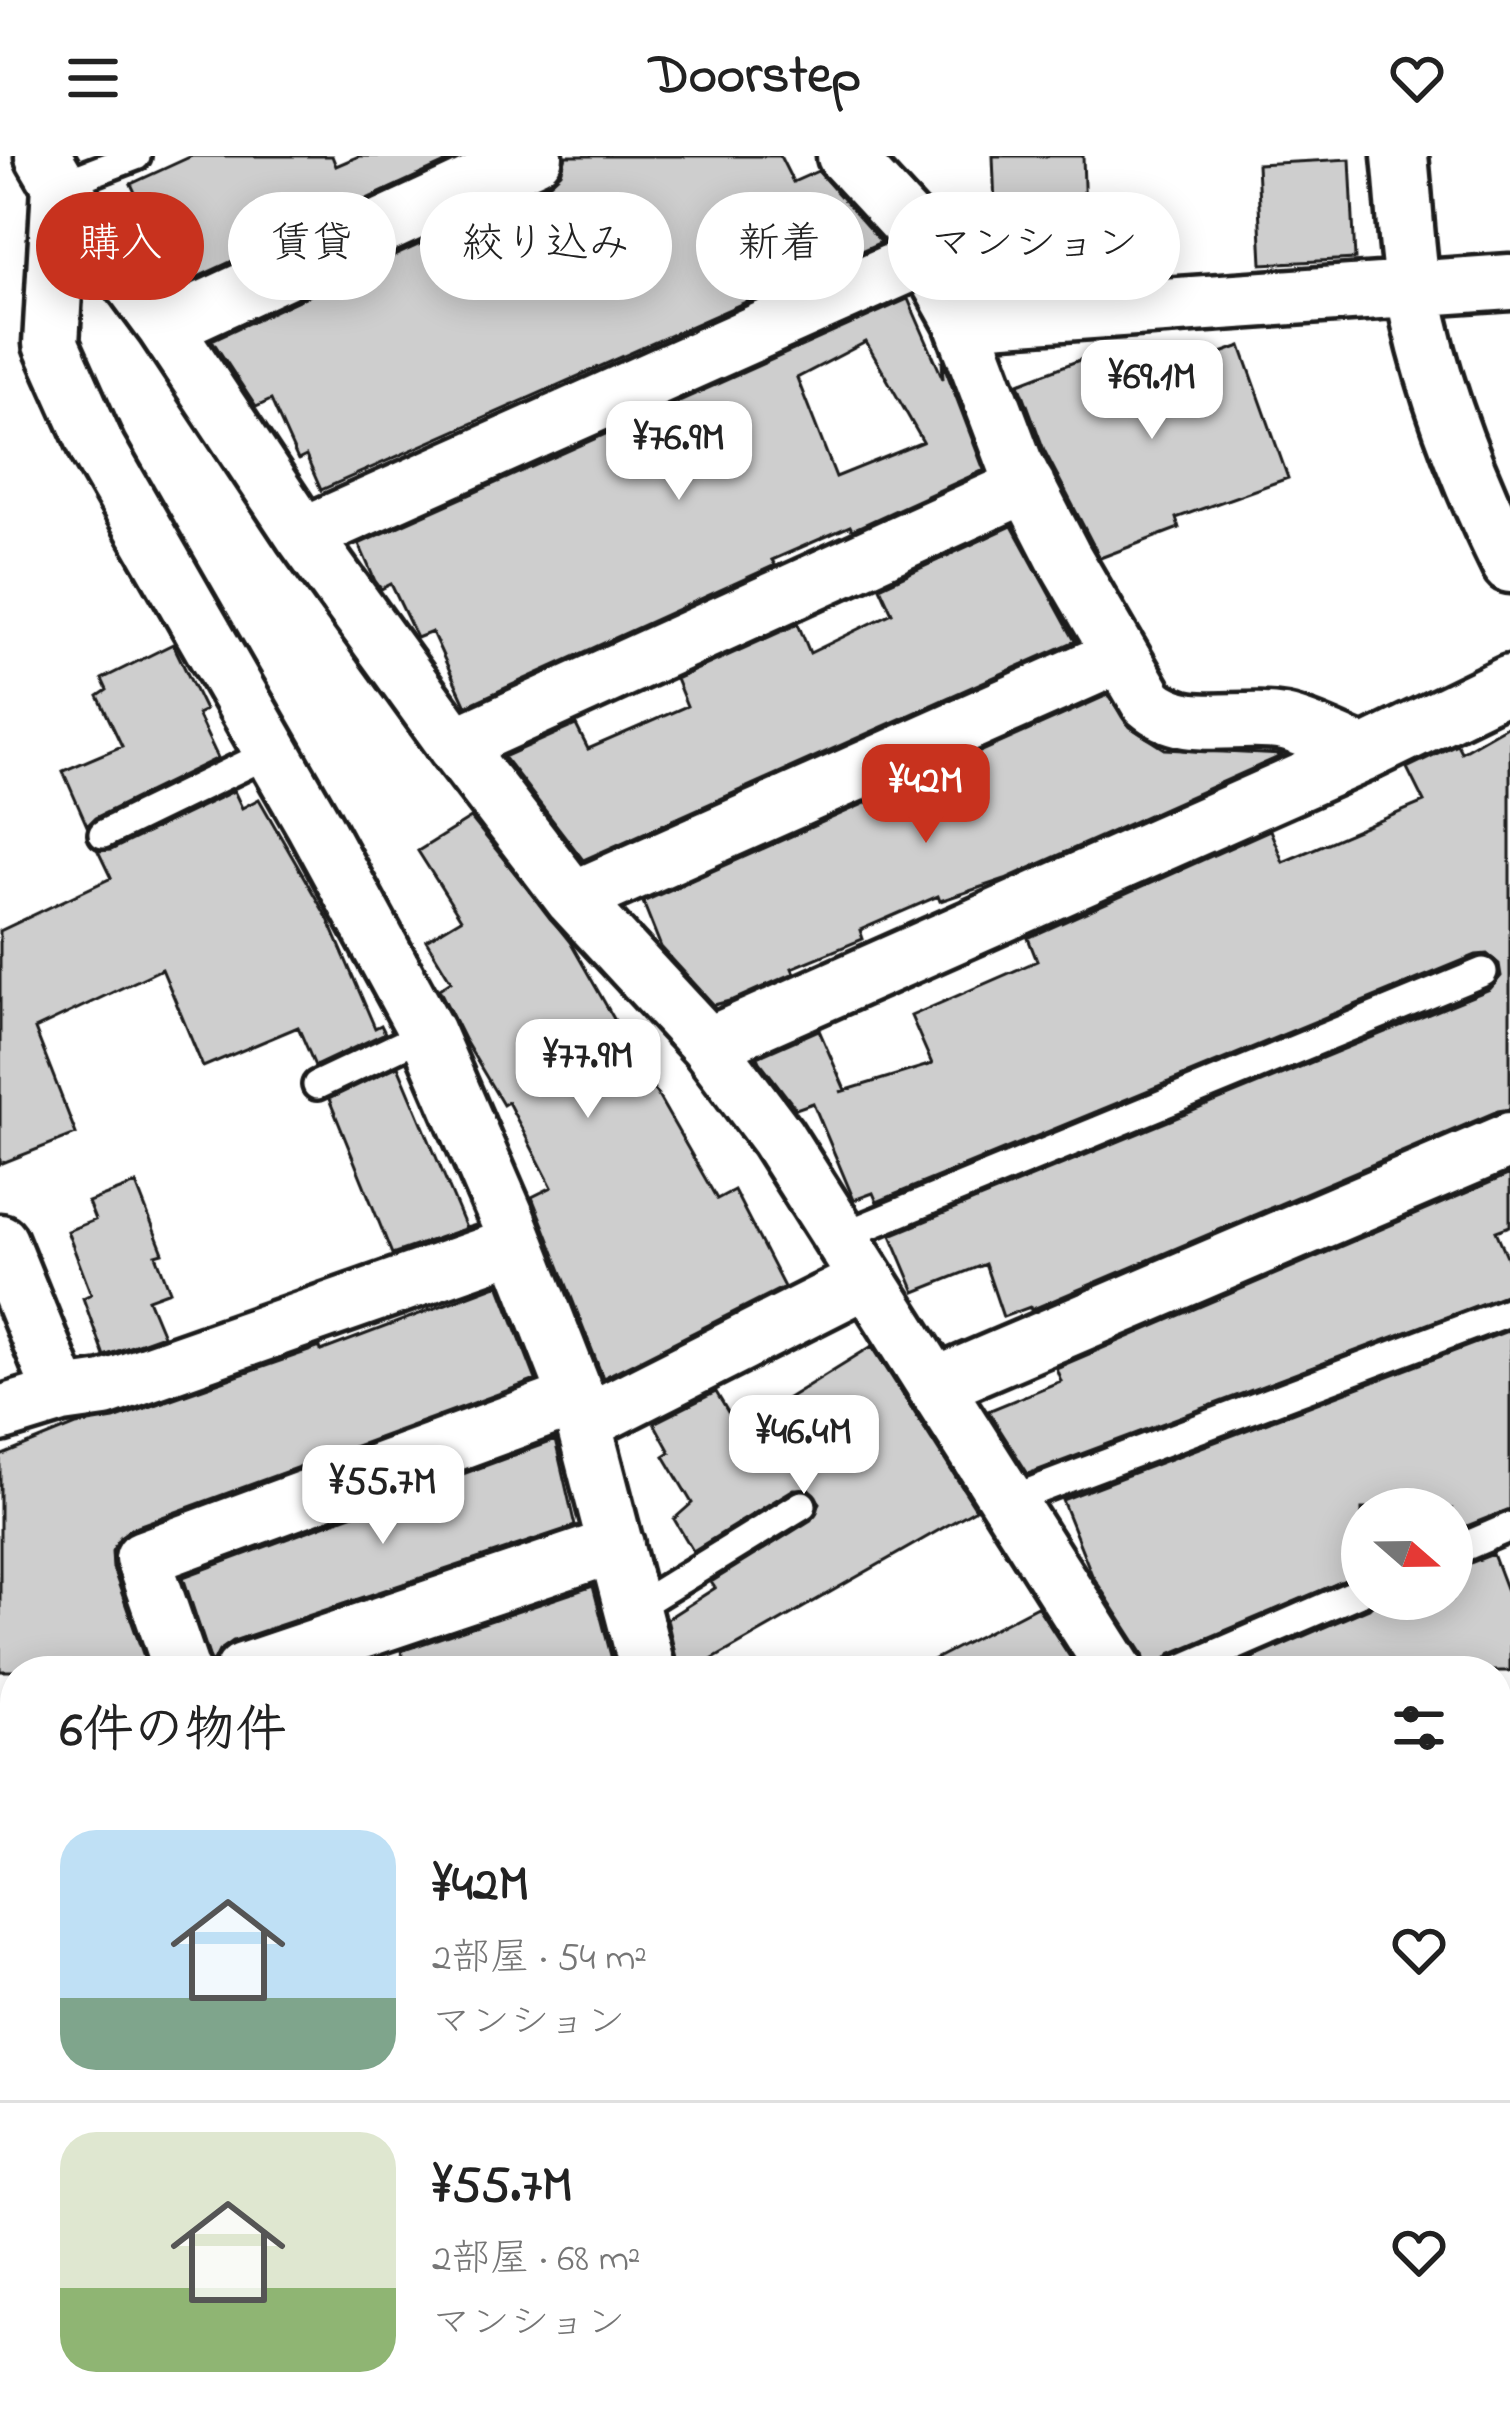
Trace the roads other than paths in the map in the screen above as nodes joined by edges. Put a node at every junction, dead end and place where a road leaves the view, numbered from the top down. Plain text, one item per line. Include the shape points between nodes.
1 (136, 156) edge
2 (536, 156) edge
3 (845, 156) edge
4 (1400, 156) edge
5 (51, 170) edge
6 (888, 203) edge
7 (888, 274) edge
8 (1510, 281) edge
9 (1413, 291) junction
10 (949, 300) edge
11 (961, 320) junction
12 (165, 327) junction
13 (1027, 485) junction
14 (303, 535) junction
15 (1510, 566) edge
16 (1119, 656) junction
17 (1510, 683) edge
18 (455, 745) junction
19 (270, 753) junction
20 (1364, 754) junction
21 (103, 834) dead end
22 (574, 899) junction
23 (1483, 972) dead end
24 (427, 1033) junction
25 (709, 1046) junction
26 (317, 1085) dead end
27 (1510, 1140) edge
28 (0, 1242) edge
29 (517, 1244) junction
30 (854, 1258) junction
31 (1510, 1311) edge
32 (934, 1386) junction
33 (62, 1395) junction
34 (580, 1410) junction
35 (0, 1414) edge
36 (1007, 1501) junction
37 (802, 1505) dead end
38 (1510, 1527) edge
39 (1473, 1543) edge
40 (616, 1545) junction
41 (1341, 1600) edge
42 (633, 1609) junction
43 (177, 1656) edge
44 (287, 1656) edge
45 (644, 1656) edge
46 (1106, 1656) edge
47 (1212, 1656) edge

1 - 5 lane
2 - 12 street
3 - 6 street
4 - 9 street
5 - 12 street
5 - 19 street via 51,344 98,449
7 - 14 street
8 - 9 street
9 - 11 street
9 - 15 street via 1470,484
10 - 11 street
11 - 13 street
12 - 14 street
13 - 16 street
13 - 18 street
14 - 18 street
16 - 20 street via 1165,717 1291,724
16 - 22 street
17 - 20 street
18 - 22 street
19 - 21 lane
19 - 24 street
20 - 25 street
22 - 25 street
23 - 30 lane
24 - 26 lane
24 - 29 street
25 - 30 street
27 - 32 street
28 - 33 street
29 - 33 street via 104,1388
29 - 34 street
30 - 32 street
30 - 34 street
31 - 36 lane
32 - 36 street
33 - 35 street
34 - 40 street
34 - 43 street via 142,1558
36 - 46 street
37 - 42 lane
38 - 39 lane
40 - 42 street
40 - 44 street
41 - 47 lane
42 - 45 street

